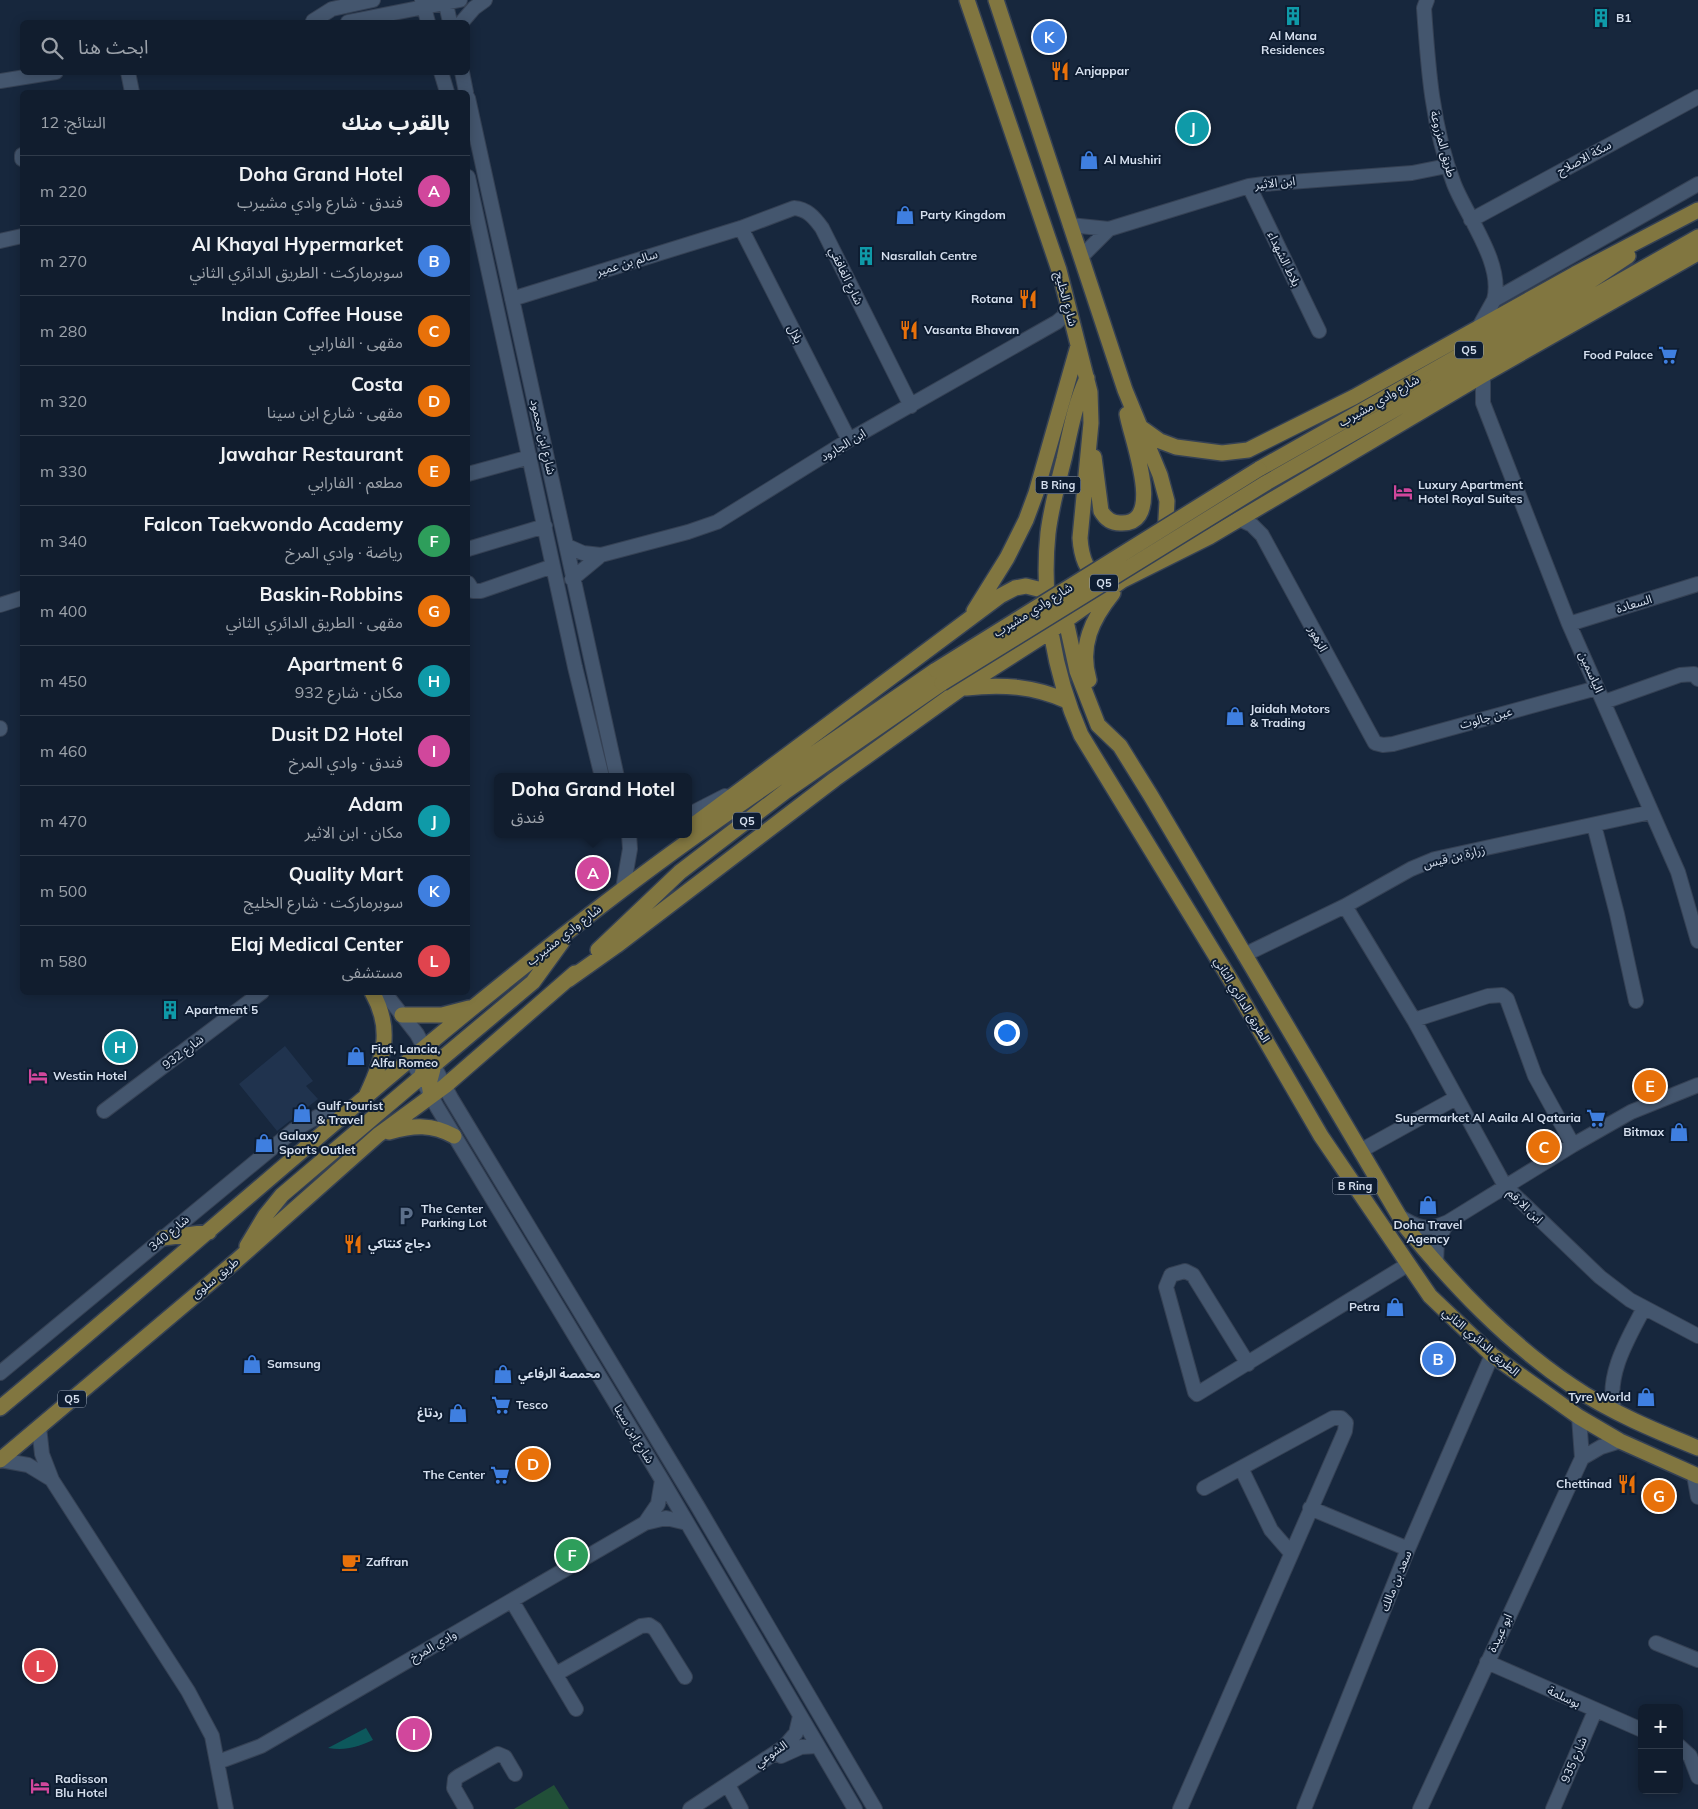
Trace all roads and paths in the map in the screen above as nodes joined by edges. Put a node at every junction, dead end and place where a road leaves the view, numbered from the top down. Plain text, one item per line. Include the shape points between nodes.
1 (373, 0) edge
2 (485, 0) edge
3 (967, 0) edge
4 (996, 0) edge
5 (450, 1) edge
6 (423, 3) edge
7 (1423, 3) edge
8 (317, 20) edge
9 (356, 20) edge
10 (427, 20) edge
11 (450, 20) edge
12 (464, 20) edge
13 (37, 75) edge
14 (129, 75) edge
15 (443, 75) edge
16 (463, 75) edge
17 (0, 81) edge
18 (132, 90) edge
19 (446, 90) edge
20 (466, 90) edge
21 (1698, 97) edge
22 (470, 107) edge
23 (1448, 166) junction
24 (1698, 184) edge
25 (470, 186) edge
26 (1249, 186) junction
27 (1698, 210) edge
28 (1471, 220) junction
29 (1673, 223) junction
30 (1070, 225) junction
31 (741, 228) junction
32 (1109, 229) junction
33 (20, 236) edge
34 (1698, 238) edge
35 (0, 241) edge
36 (1698, 253) edge
37 (1081, 257) junction
38 (1495, 272) junction
39 (1524, 282) junction
40 (512, 299) junction
41 (1494, 300) junction
42 (1068, 305) junction
43 (1479, 327) junction
44 (1319, 331) dead end
45 (1079, 343) junction
46 (1483, 374) junction
47 (1087, 378) junction
48 (1461, 388) junction
49 (1125, 390) junction
50 (1483, 403) junction
51 (911, 406) junction
52 (1091, 423) junction
53 (1139, 426) junction
54 (850, 440) junction
55 (530, 457) junction
56 (470, 473) edge
57 (1263, 476) junction
58 (1260, 508) junction
59 (1239, 520) junction
60 (545, 526) junction
61 (1262, 535) junction
62 (567, 546) junction
63 (470, 548) edge
64 (601, 555) junction
65 (1155, 563) junction
66 (554, 566) junction
67 (572, 579) junction
68 (1123, 580) junction
69 (1698, 584) edge
70 (470, 586) edge
71 (1047, 594) junction
72 (20, 599) edge
73 (0, 605) edge
74 (969, 618) junction
75 (1066, 621) junction
76 (1570, 624) junction
77 (1051, 631) junction
78 (1071, 648) junction
79 (1055, 653) junction
80 (939, 677) junction
81 (1698, 679) edge
82 (962, 688) junction
83 (1597, 688) junction
84 (1067, 701) junction
85 (1604, 702) junction
86 (1375, 743) joint
87 (1120, 746) junction
88 (601, 773) edge
89 (616, 773) edge
90 (743, 786) junction
91 (692, 812) edge
92 (1651, 812) junction
93 (1594, 825) junction
94 (692, 826) edge
95 (629, 838) edge
96 (676, 838) edge
97 (623, 889) junction
98 (1345, 906) junction
99 (570, 930) junction
100 (1698, 941) edge
101 (1244, 955) junction
102 (568, 980) junction
103 (258, 995) edge
104 (374, 995) edge
105 (386, 995) edge
106 (1636, 1001) dead end
107 (475, 1006) junction
108 (402, 1015) junction
109 (1414, 1020) junction
110 (425, 1048) junction
111 (411, 1059) junction
112 (434, 1065) junction
113 (420, 1078) junction
114 (1698, 1085) edge
115 (445, 1086) junction
116 (431, 1096) junction
117 (365, 1098) junction
118 (1456, 1098) junction
119 (104, 1111) dead end
120 (347, 1114) junction
121 (378, 1135) junction
122 (454, 1136) junction
123 (1573, 1145) junction
124 (1360, 1151) junction
125 (1505, 1186) junction
126 (1398, 1216) junction
127 (1448, 1222) junction
128 (209, 1232) junction
129 (163, 1238) junction
130 (243, 1254) junction
131 (1436, 1264) junction
132 (1407, 1265) junction
133 (1644, 1308) junction
134 (1698, 1336) edge
135 (1492, 1355) junction
136 (1248, 1364) junction
137 (0, 1373) edge
138 (0, 1408) edge
139 (1614, 1409) junction
140 (1579, 1417) junction
141 (38, 1427) junction
142 (1620, 1441) junction
143 (1698, 1448) edge
144 (1582, 1458) junction
145 (0, 1460) edge
146 (1241, 1468) junction
147 (1696, 1475) edge
148 (52, 1480) junction
149 (662, 1480) junction
150 (1204, 1488) dead end
151 (1698, 1497) edge
152 (1310, 1508) junction
153 (645, 1523) junction
154 (687, 1523) junction
155 (1408, 1549) junction
156 (1291, 1553) junction
157 (512, 1601) junction
158 (1656, 1643) dead end
159 (1698, 1660) edge
160 (1487, 1662) junction
161 (556, 1674) junction
162 (685, 1677) dead end
163 (576, 1709) dead end
164 (1595, 1711) junction
165 (800, 1716) junction
166 (1638, 1728) edge
167 (817, 1746) junction
168 (1682, 1749) edge
169 (218, 1762) junction
170 (515, 1774) dead end
171 (1698, 1777) edge
172 (729, 1785) junction
173 (1423, 1808) edge
174 (226, 1809) edge
175 (466, 1809) edge
176 (690, 1809) edge
177 (741, 1809) edge
178 (855, 1809) edge
179 (875, 1809) edge
180 (1180, 1809) edge
181 (1304, 1809) edge
182 (1553, 1809) edge

1 - 8 street via 332,9
2 - 12 street
3 - 42 main road, شارع الخليج
4 - 30 main road, شارع الخليج
5 - 6 street
5 - 11 street
6 - 9 street
6 - 10 street
7 - 23 street, طريق المزروعة via 1432,99
13 - 17 street
14 - 18 street
15 - 19 street
16 - 20 street
21 - 28 street, سكة الاصلاح
22 - 40 street, شارع ابن محمود
23 - 26 street, ابن الاثير via 1412,173
23 - 28 street, طريق المزروعة
24 - 39 street
25 - 55 street, شارع ابن محمود
26 - 32 street, ابن الاثير
26 - 44 street, بلاط الشهداء
27 - 29 main road, شارع وادي مشيرب / Q5
28 - 38 street, طريق المزروعة
29 - 43 main road, شارع وادي مشيرب
29 - 57 main road, شارع وادي مشيرب / Q5 via 1586,284
30 - 32 street, ابن الاثير
30 - 37 main road, شارع الخليج
31 - 40 street, سالم بن عمير
31 - 51 street, شارع الغافقي via 794,208 801,209 817,221
31 - 54 street, بلال
32 - 37 street, ابن الاثير
33 - 35 street
34 - 57 main road, شارع وادي مشيرب / Q5 via 1368,423
36 - 46 main road, شارع وادي مشيرب
37 - 49 main road, شارع الخليج
38 - 39 street
38 - 41 street, طريق المزروعة
39 - 41 street
40 - 62 street, شارع ابن محمود
41 - 43 street
42 - 45 main road, شارع الخليج
42 - 51 street, ابن الجارود via 1064,316 1057,322
43 - 53 main road, شارع وادي مشيرب via 1354,397 1248,450 1222,453 1176,447 1160,441
45 - 47 main road, شارع الخليج
45 - 74 main road via 1026,520 1007,558
46 - 48 main road, شارع وادي مشيرب
46 - 50 street, الياسمين
47 - 52 main road, شارع الخليج via 1092,405
47 - 71 main road, الطريق الدائري الثاني / B Ring via 1077,402 1050,521
48 - 50 street
48 - 58 main road, شارع وادي مشيرب
49 - 52 main road via 1128,419 1145,492 1142,510 1129,522 1113,522 1103,515 1099,507
49 - 53 main road, شارع الخليج
50 - 76 street, الياسمين
51 - 54 street, ابن الجارود
52 - 68 main road, شارع الخليج via 1081,548 1089,569 1097,579 1106,582
53 - 65 main road, شارع الخليج via 1156,462 1167,501 1164,542
54 - 64 street, ابن الجارود via 717,522
55 - 56 street
55 - 60 street, شارع ابن محمود
57 - 80 main road, شارع وادي مشيرب / Q5, bridge
58 - 59 main road, شارع وادي مشيرب
58 - 61 street, الزهور
59 - 61 street, الزهور
59 - 65 main road, شارع وادي مشيرب
60 - 63 street
60 - 66 street, شارع ابن محمود
61 - 86 street, الزهور
62 - 64 street, ابن الجارود via 583,553
62 - 67 street, شارع ابن محمود
64 - 67 street, ابن الجارود
65 - 68 main road, شارع وادي مشيرب
66 - 70 street via 481,591 473,592
66 - 88 street, شارع ابن محمود
67 - 89 street, شارع ابن محمود
68 - 75 main road, شارع وادي مشيرب
68 - 87 main road via 1097,615 1085,650 1093,694
69 - 76 street, السعادة
71 - 74 main road via 1032,586 1015,588
71 - 75 main road, الطريق الدائري الثاني via 1055,600
71 - 77 main road, الطريق الدائري الثاني / B Ring
72 - 73 street
74 - 90 main road
75 - 77 main road, شارع وادي مشيرب
75 - 78 main road, الطريق الدائري الثاني / B Ring
76 - 83 street, الياسمين
77 - 79 main road, الطريق الدائري الثاني / B Ring
77 - 82 main road, شارع وادي مشيرب
78 - 79 main road via 1062,646
78 - 87 main road, الطريق الدائري الثاني / B Ring via 1083,690 1098,725
79 - 84 main road, الطريق الدائري الثاني / B Ring
80 - 97 main road, شارع وادي مشيرب / Q5
80 - 102 main road, شارع وادي مشيرب / Q5 via 680,872
81 - 85 street via 1694,674 1680,675
82 - 84 main road via 1013,686
82 - 102 main road, شارع وادي مشيرب via 835,778
83 - 85 street, الياسمين
83 - 86 street, عين جالوت via 1393,744
84 - 132 main road, الطريق الدائري الثاني / B Ring via 1081,735 1116,795 1233,984 1321,1136
85 - 92 street, الياسمين
87 - 101 main road, الطريق الدائري الثاني / B Ring
90 - 91 street
90 - 94 main road
92 - 93 street, زرارة بن قيس
92 - 100 street, الياسمين via 1678,872
93 - 98 street, زرارة بن قيس via 1435,859
93 - 106 street
95 - 97 street
96 - 97 main road via 649,860
97 - 99 main road, شارع وادي مشيرب / Q5
98 - 101 street, زرارة بن قيس
98 - 109 street, ابن الارقم
99 - 107 main road, شارع وادي مشيرب / Q5
99 - 112 main road via 533,982
101 - 124 main road, الطريق الدائري الثاني / B Ring
102 - 115 main road, شارع وادي مشيرب / Q5
103 - 119 street, شارع 932
104 - 117 main road via 384,1021 384,1040 378,1068
105 - 108 street, شارع ابن سينا
107 - 108 main road via 442,1015
107 - 110 main road, شارع وادي مشيرب / Q5
108 - 110 street, شارع ابن سينا
109 - 118 street, ابن الارقم
109 - 123 street via 1488,996 1502,995 1507,999 1535,1076
110 - 111 main road, Q5
110 - 112 street, شارع ابن سينا
110 - 113 main road via 426,1063
111 - 113 street, شارع ابن سينا
111 - 117 main road, Q5
112 - 115 street, شارع ابن سينا
112 - 116 main road via 430,1077
113 - 116 street, شارع ابن سينا
113 - 130 main road via 282,1195 265,1216
114 - 123 street via 1631,1112
115 - 116 main road, شارع وادي مشيرب / Q5
115 - 179 street, شارع ابن سينا
116 - 121 main road, طريق سلوى / Q5
116 - 122 street, شارع ابن سينا
117 - 120 main road, Q5
118 - 124 street
118 - 125 street, ابن الارقم
120 - 128 main road, Q5
120 - 129 street, شارع 340 via 317,1117 302,1125
121 - 122 main road via 421,1126 433,1127
121 - 130 main road, طريق سلوى / Q5
122 - 149 street, شارع ابن سينا
123 - 125 street
124 - 126 main road, الطريق الدائري الثاني / B Ring
125 - 127 street
125 - 133 street, ابن الارقم via 1600,1277
126 - 127 street via 1426,1228
126 - 131 main road, الطريق الدائري الثاني / B Ring
127 - 131 street via 1437,1240
128 - 129 main road
128 - 138 main road, Q5
129 - 137 street, شارع 340
130 - 141 main road, طريق سلوى / Q5
131 - 139 main road, الطريق الدائري الثاني / B Ring via 1474,1305 1530,1355 1573,1387
132 - 135 main road, الطريق الدائري الثاني / B Ring via 1430,1296
132 - 136 street
133 - 134 street, ابن الارقم
133 - 139 street via 1614,1376 1611,1392
135 - 140 main road, الطريق الدائري الثاني / B Ring
135 - 155 street, سعد بن مالك
136 - 136 street via 1193,1275 1184,1271 1171,1274 1166,1288 1195,1392 1200,1394
139 - 143 main road, الطريق الدائري الثاني / B Ring
140 - 142 main road, الطريق الدائري الثاني / B Ring
140 - 144 street, ابو عبيدة
141 - 145 main road, طريق سلوى / Q5
141 - 148 street via 42,1454
142 - 144 street
142 - 147 main road, الطريق الدائري الثاني / B Ring
144 - 160 street, ابو عبيدة
145 - 148 street via 28,1465
146 - 150 street
146 - 152 street via 1333,1418 1341,1418 1346,1427
146 - 156 street via 1271,1530
147 - 151 street
148 - 169 street via 196,1704 212,1736
149 - 153 street, وادي المرخ via 658,1504
149 - 154 street, شارع ابن سينا
152 - 155 street
152 - 156 street
153 - 154 street, وادي المرخ via 666,1518
153 - 157 street, وادي المرخ
154 - 165 street, شارع ابن سينا
155 - 181 street, سعد بن مالك
156 - 180 street
157 - 161 street
157 - 169 street, وادي المرخ via 261,1746
158 - 159 street
160 - 164 street, بوسلمة
160 - 173 street, ابو عبيدة
161 - 162 street via 649,1624
161 - 163 street
164 - 166 street, بوسلمة
164 - 182 street, شارع 935
165 - 167 street, شارع ابن سينا
165 - 172 street, الشوعي via 796,1733 790,1741
167 - 172 street, الشوعي via 794,1749
167 - 178 street, شارع ابن سينا
168 - 171 street via 1690,1756
169 - 174 street
170 - 175 street via 504,1757 498,1754 459,1776 454,1788
172 - 176 street, الشوعي
172 - 177 street

